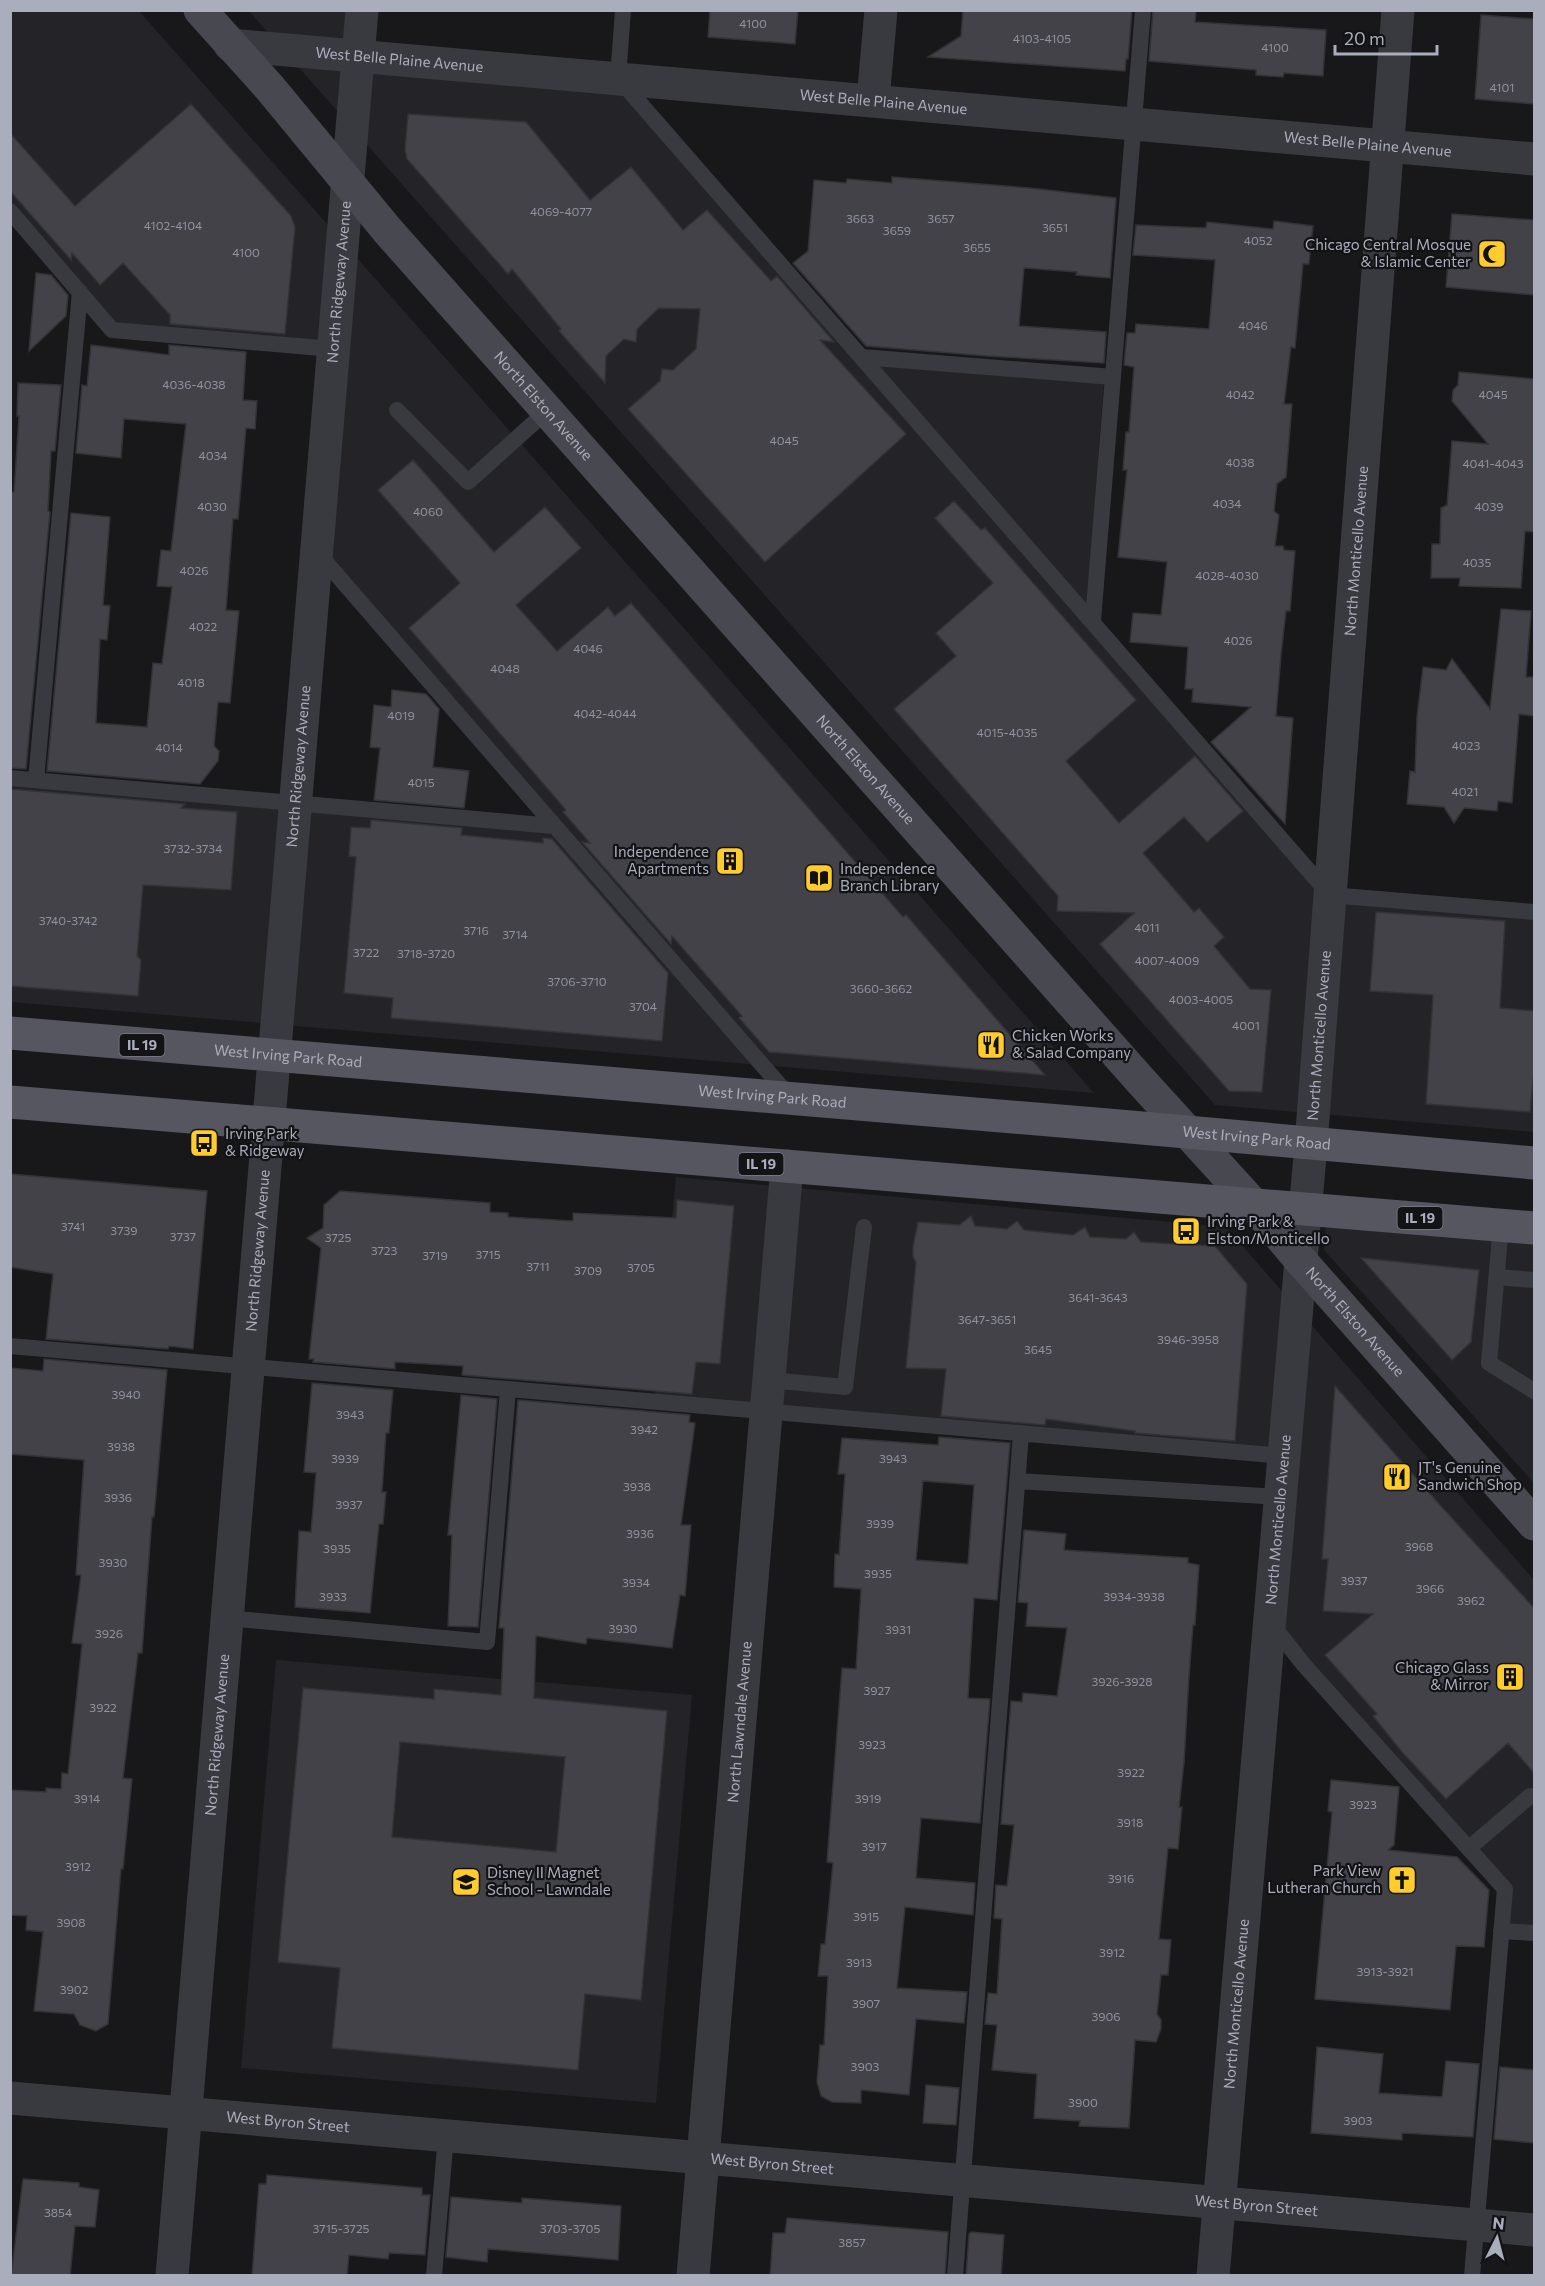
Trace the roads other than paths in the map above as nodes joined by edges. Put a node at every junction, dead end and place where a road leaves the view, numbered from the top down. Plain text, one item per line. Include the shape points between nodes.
1 (200, 10) edge
2 (362, 10) edge
3 (623, 10) edge
4 (880, 10) edge
5 (1143, 10) edge
6 (1398, 10) edge
7 (230, 45) junction
8 (358, 56) junction
9 (618, 78) junction
10 (873, 100) junction
11 (1133, 123) junction
12 (1387, 146) junction
13 (1534, 159) edge
14 (348, 183) junction
15 (10, 211) edge
16 (80, 292) junction
17 (333, 349) junction
18 (862, 357) junction
19 (1113, 377) junction
20 (397, 410) dead end
21 (548, 411) junction
22 (316, 552) junction
23 (1093, 620) junction
24 (10, 778) edge
25 (36, 780) junction
26 (295, 802) junction
27 (554, 826) junction
28 (1330, 895) junction
29 (1534, 912) edge
30 (10, 1034) edge
31 (273, 1057) junction
32 (792, 1100) junction
33 (10, 1102) edge
34 (268, 1122) junction
35 (1188, 1134) junction
36 (1311, 1144) junction
37 (1534, 1163) edge
38 (787, 1166) junction
39 (1254, 1205) junction
40 (1305, 1209) junction
41 (1501, 1225) junction
42 (864, 1227) dead end
43 (1534, 1228) edge
44 (1301, 1261) junction
45 (1497, 1277) junction
46 (1534, 1280) edge
47 (10, 1346) edge
48 (248, 1367) junction
49 (508, 1389) junction
50 (1534, 1391) edge
51 (767, 1396) junction
52 (1021, 1434) junction
53 (1284, 1456) junction
54 (1017, 1481) junction
55 (1281, 1497) junction
56 (1534, 1524) edge
57 (226, 1618) junction
58 (1270, 1622) junction
59 (1530, 1796) dead end
60 (1469, 1848) junction
61 (1502, 1930) junction
62 (1534, 1934) edge
63 (10, 2098) edge
64 (185, 2113) junction
65 (446, 2136) junction
66 (703, 2158) junction
67 (963, 2181) junction
68 (1220, 2203) junction
69 (1476, 2226) junction
70 (1534, 2230) edge
71 (172, 2276) edge
72 (434, 2276) edge
73 (693, 2276) edge
74 (955, 2276) edge
75 (1213, 2276) edge
76 (1472, 2276) edge

1 - 7 main road, North Elston Avenue
2 - 8 street, North Ridgeway Avenue
3 - 9 lane
4 - 10 street
5 - 11 lane
6 - 12 street, North Monticello Avenue
7 - 8 street, West Belle Plaine Avenue
7 - 14 main road, North Elston Avenue
8 - 9 street, West Belle Plaine Avenue
8 - 14 street, North Ridgeway Avenue
9 - 10 street, West Belle Plaine Avenue
9 - 18 lane
10 - 11 street, West Belle Plaine Avenue
11 - 12 street, West Belle Plaine Avenue
11 - 19 lane
12 - 13 street, West Belle Plaine Avenue
12 - 28 street, North Monticello Avenue
14 - 17 street, North Ridgeway Avenue
14 - 21 main road, North Elston Avenue
15 - 16 lane
16 - 17 lane via 112,330
16 - 25 lane
17 - 22 street, North Ridgeway Avenue
18 - 19 lane
18 - 23 lane
19 - 23 lane
20 - 21 lane via 468,482
21 - 35 main road, North Elston Avenue
22 - 26 street, North Ridgeway Avenue
22 - 27 lane
23 - 28 lane
24 - 25 lane
25 - 26 lane
26 - 27 lane
26 - 31 street, North Ridgeway Avenue
27 - 32 lane
28 - 29 lane
28 - 36 street, North Monticello Avenue
30 - 31 main road, West Irving Park Road / IL 19
31 - 32 main road, West Irving Park Road / IL 19
31 - 34 street, North Ridgeway Avenue
32 - 35 main road, West Irving Park Road / IL 19
33 - 34 main road, IL 19
34 - 38 main road, IL 19
34 - 48 street, North Ridgeway Avenue
35 - 36 main road, West Irving Park Road / IL 19
35 - 39 main road, North Elston Avenue
36 - 37 main road, West Irving Park Road / IL 19
36 - 40 street, North Monticello Avenue
38 - 39 main road, IL 19
38 - 51 street, North Lawndale Avenue
39 - 40 main road, IL 19
39 - 44 main road, North Elston Avenue
40 - 41 main road, IL 19
40 - 44 street, North Monticello Avenue
41 - 43 main road, IL 19
41 - 45 lane
42 - 51 lane via 845,1387
44 - 53 street, North Monticello Avenue
44 - 56 main road, North Elston Avenue
45 - 46 lane
45 - 50 lane via 1489,1363
47 - 48 lane
48 - 49 lane
48 - 57 street, North Ridgeway Avenue
49 - 51 lane
49 - 57 lane via 487,1642
51 - 52 lane
51 - 66 street, North Lawndale Avenue
52 - 53 lane
52 - 54 lane
53 - 55 street, North Monticello Avenue
54 - 55 lane
54 - 67 lane
55 - 58 street, North Monticello Avenue
57 - 64 street, North Ridgeway Avenue
58 - 60 lane
58 - 68 street, North Monticello Avenue
59 - 60 lane
60 - 61 lane via 1505,1889
61 - 62 lane
61 - 69 lane
63 - 64 street, West Byron Street
64 - 65 street, West Byron Street
64 - 71 street, North Ridgeway Avenue
65 - 66 street, West Byron Street
65 - 72 lane
66 - 67 street, West Byron Street
66 - 73 street, North Lawndale Avenue
67 - 68 street, West Byron Street
67 - 74 lane
68 - 69 street, West Byron Street
68 - 75 street, North Monticello Avenue
69 - 70 street, West Byron Street
69 - 76 lane

